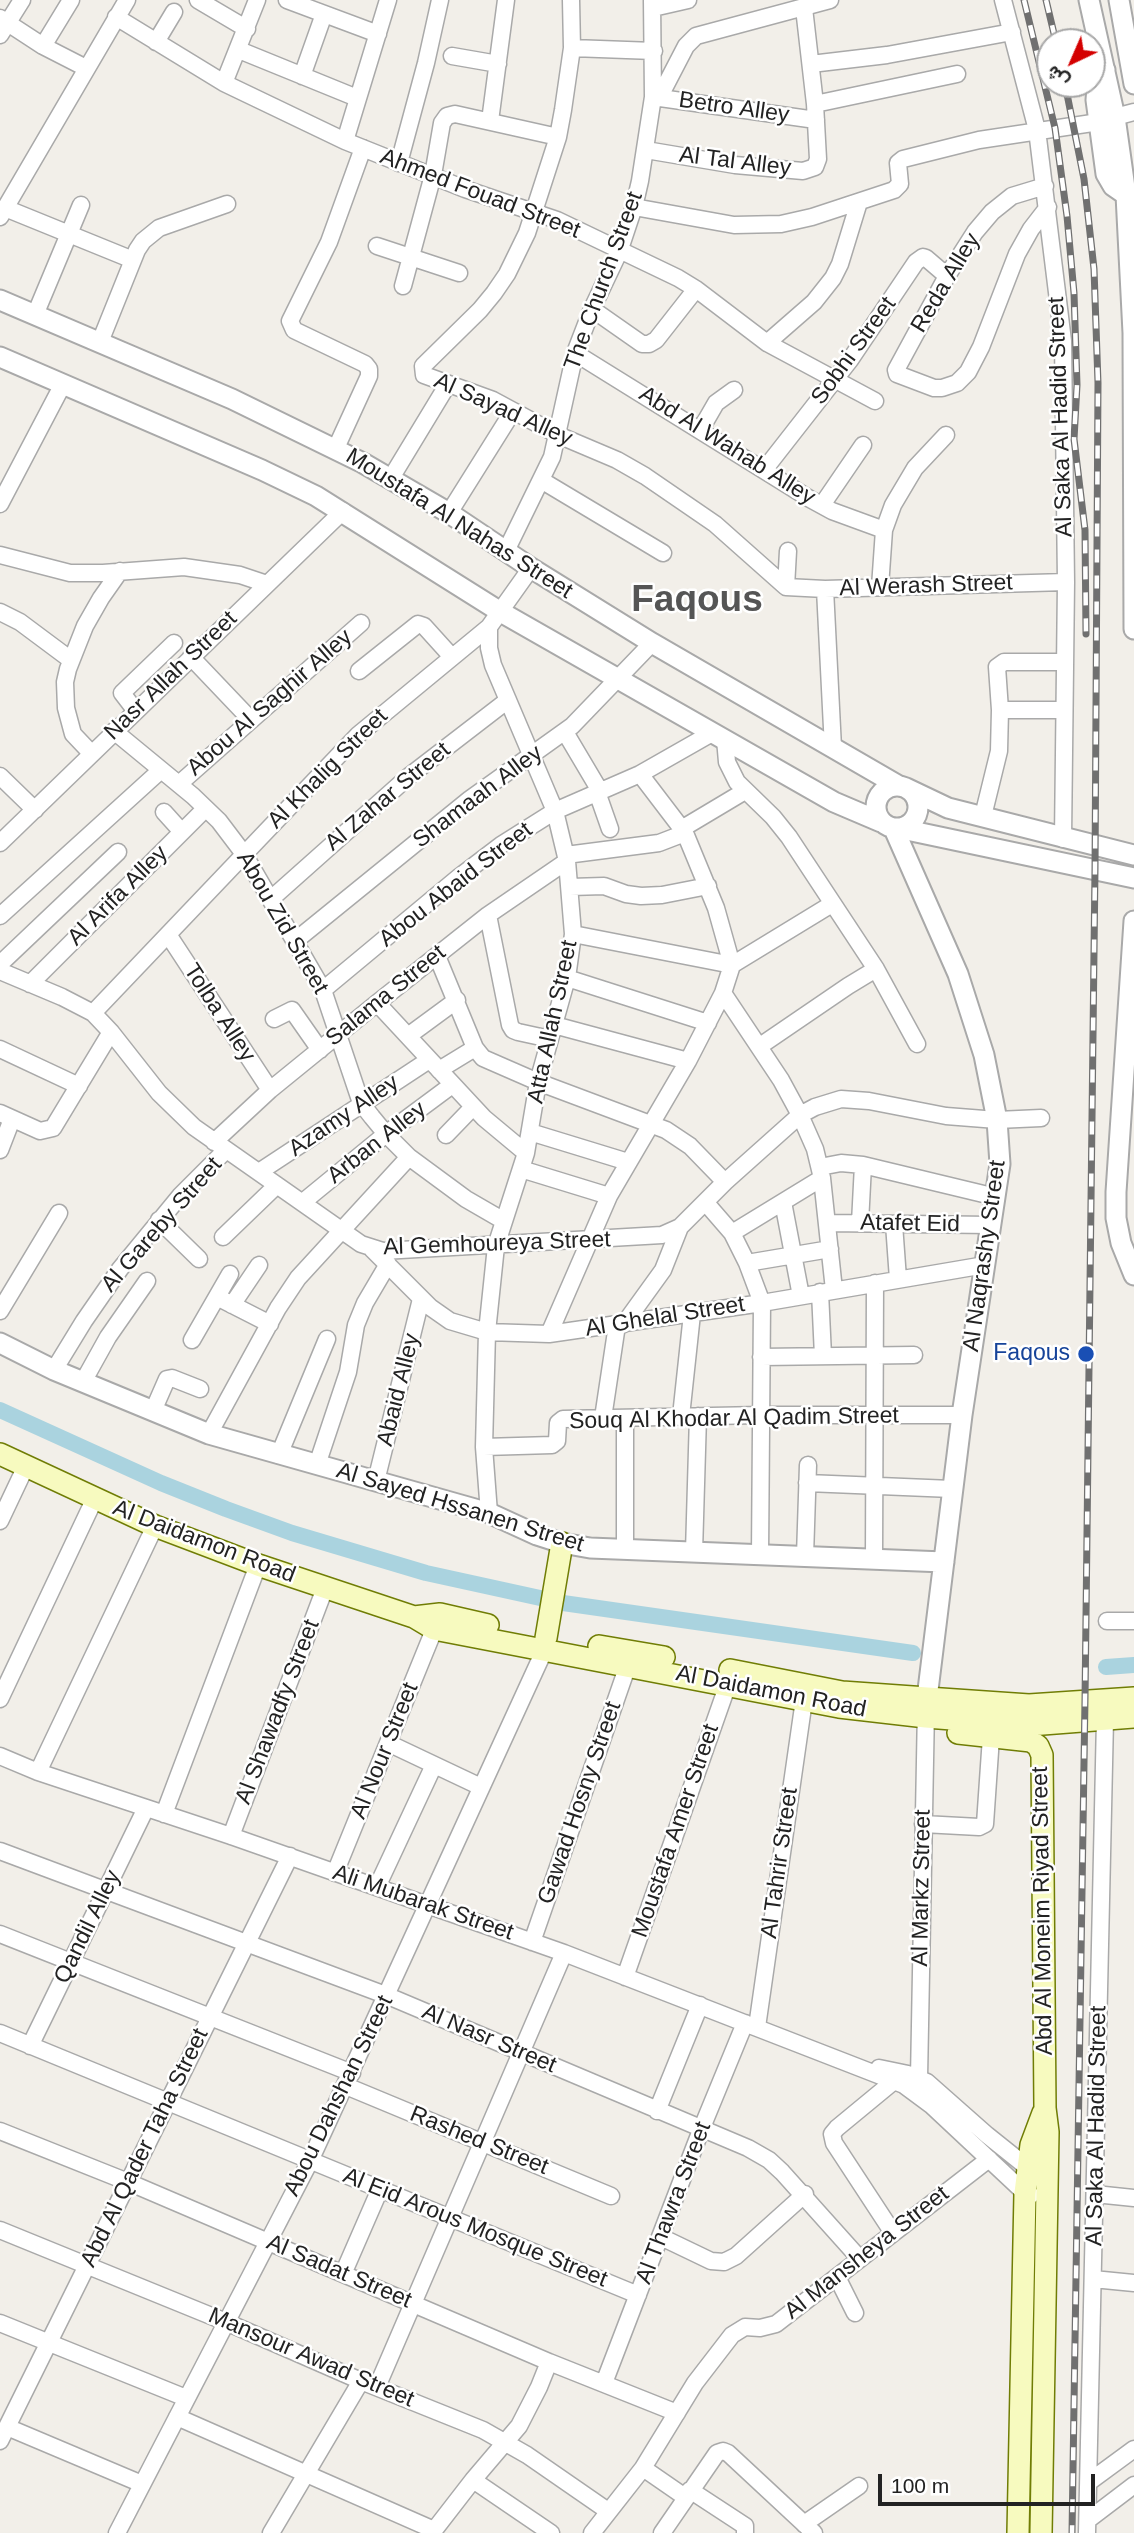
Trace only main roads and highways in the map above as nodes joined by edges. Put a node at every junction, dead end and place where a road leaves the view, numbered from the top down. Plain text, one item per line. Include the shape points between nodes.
1 (0, 1454) edge
2 (562, 1543) road end
3 (546, 1638) junction
4 (1134, 1698) edge
5 (841, 1700) junction
6 (926, 1715) junction
7 (1134, 1717) edge
8 (1032, 2452) junction
9 (1018, 2533) edge
10 (1041, 2533) edge

1 - 3 main road, Al Daidamon Road via 155,1526 325,1588 437,1622
2 - 3 main road
3 - 5 main road, Al Daidamon Road via 630,1650
3 - 5 main road, Al Daidamon Road via 628,1665 804,1700
4 - 6 main road, Al Daidamon Road
5 - 6 main road, Al Daidamon Road
6 - 7 main road, Al Daidamon Road via 1041,1725
6 - 8 main road, Abd Al Moneim Riyad Street via 991,1737 1031,1741 1042,1755 1045,2108 1037,2126
8 - 9 main road, Abd Al Moneim Riyad Street
8 - 10 main road, Abd Al Moneim Riyad Street

